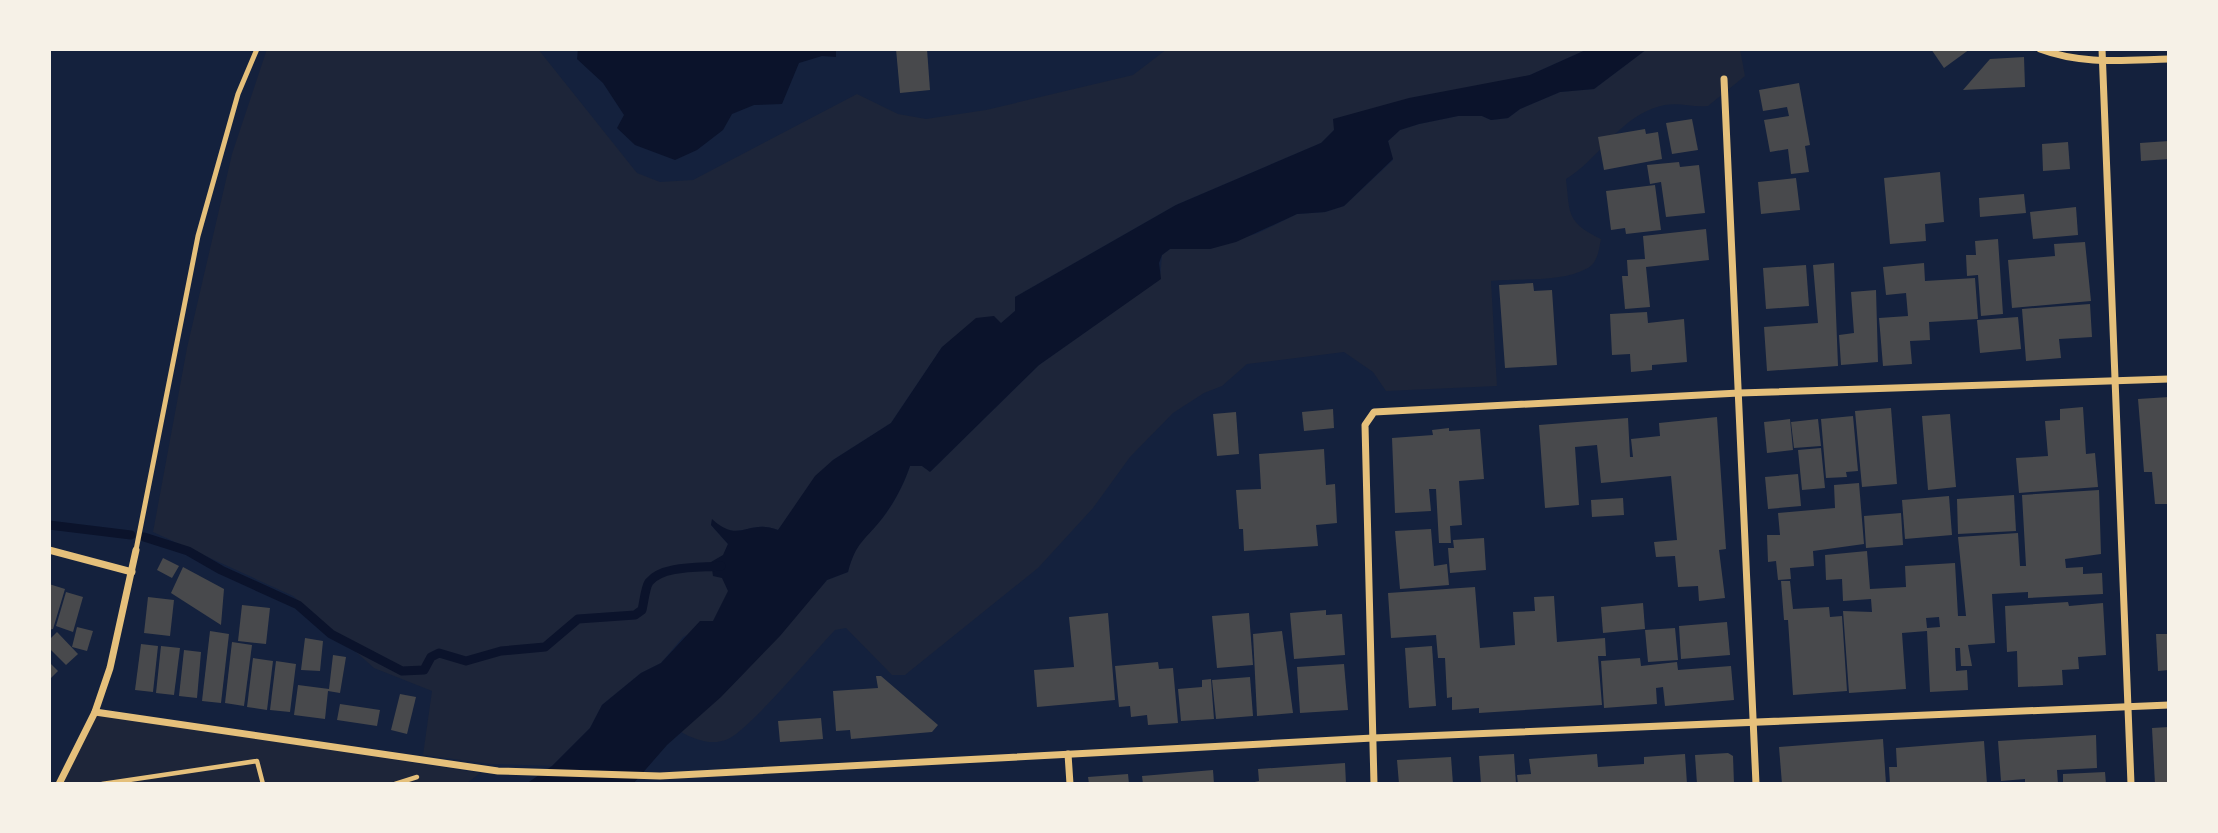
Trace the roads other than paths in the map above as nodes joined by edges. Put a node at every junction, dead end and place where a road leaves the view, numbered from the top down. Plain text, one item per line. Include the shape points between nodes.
1 (257, 49) edge
2 (2040, 49) edge
3 (2102, 49) edge
4 (2169, 59) edge
5 (2102, 61) junction
6 (1724, 79) dead end
7 (2169, 379) edge
8 (2116, 382) junction
9 (1739, 393) junction
10 (49, 550) edge
11 (136, 551) joint
12 (132, 572) junction
13 (2169, 705) edge
14 (2128, 707) junction
15 (95, 712) junction
16 (1754, 721) junction
17 (1373, 738) junction
18 (1068, 754) junction
19 (60, 784) edge
20 (1070, 784) edge
21 (1374, 784) edge
22 (1756, 784) edge
23 (2131, 784) edge

1 - 11 lane via 239,94 198,236
2 - 5 street via 2064,58
3 - 5 street
4 - 5 street
5 - 8 street
6 - 9 street
7 - 8 street
8 - 9 street
8 - 14 street
9 - 16 street
9 - 17 street via 1374,412 1365,425
10 - 12 street
11 - 12 street
12 - 15 street
13 - 14 street
14 - 16 street
14 - 23 street
15 - 18 street via 530,772 660,776
15 - 19 street
16 - 17 street
16 - 22 street
17 - 18 street
17 - 21 street
18 - 20 street

